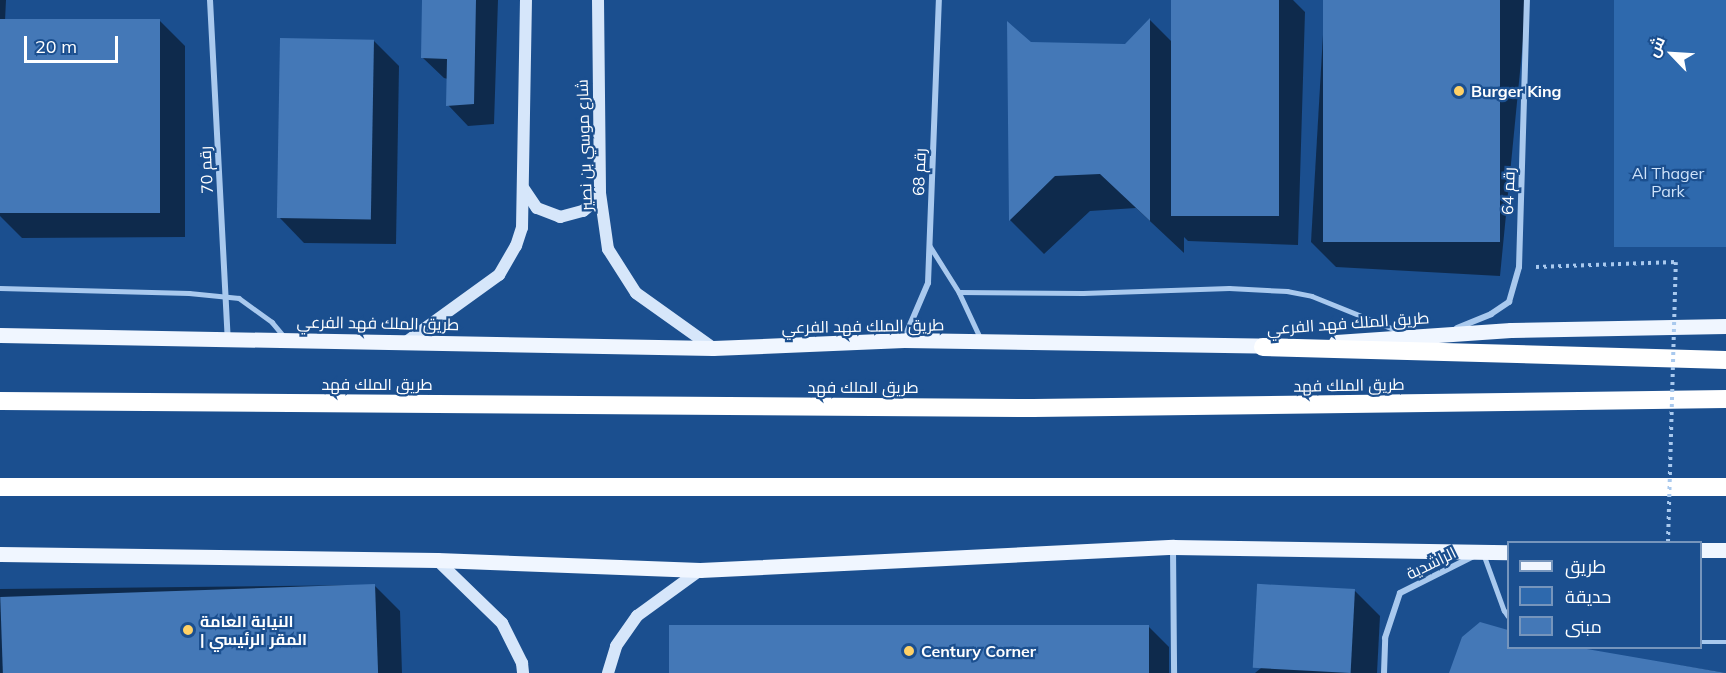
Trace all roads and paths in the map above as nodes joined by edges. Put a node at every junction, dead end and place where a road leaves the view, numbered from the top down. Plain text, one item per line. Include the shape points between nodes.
1 (210, 0) edge
2 (526, 0) edge
3 (598, 0) edge
4 (939, 0) edge
5 (1527, 0) edge
6 (524, 188) junction
7 (600, 193) junction
8 (930, 246) junction
9 (1519, 267) junction
10 (0, 288) edge
11 (959, 292) junction
12 (225, 297) junction
13 (1726, 326) edge
14 (0, 335) edge
15 (1437, 335) junction
16 (1412, 337) junction
17 (228, 339) junction
18 (287, 340) junction
19 (904, 340) junction
20 (406, 342) junction
21 (982, 342) junction
22 (1263, 347) junction
23 (713, 348) junction
24 (1726, 360) edge
25 (1726, 399) edge
26 (0, 401) edge
27 (0, 487) edge
28 (1726, 488) edge
29 (1668, 541) edge
30 (1173, 547) junction
31 (1702, 550) edge
32 (1483, 552) junction
33 (1507, 552) edge
34 (1724, 552) edge
35 (0, 554) edge
36 (437, 560) junction
37 (700, 570) junction
38 (1507, 614) edge
39 (1702, 642) edge
40 (1726, 642) edge
41 (523, 673) edge
42 (608, 673) edge
43 (1174, 673) edge
44 (1384, 673) edge

1 - 12 street, رقم 70
2 - 6 street
3 - 7 street, شارع موسي بن نصير
4 - 8 street, رقم 68
5 - 9 street, رقم 64
6 - 7 street via 537,208 560,217 583,211
6 - 20 street via 522,228 499,275
7 - 23 street, شارع موسي بن نصير via 608,249 636,293
8 - 11 lane
8 - 19 street, رقم 68 via 928,284
9 - 15 street, رقم 64 via 1509,302 1474,322
9 - 29 path, bridge via 1676,262
10 - 12 lane via 131,290
11 - 16 lane via 1229,288 1287,291 1312,296
11 - 21 lane
12 - 17 street, رقم 70
12 - 18 lane via 239,298 272,322
13 - 15 main road, طريق الملك فهد الفرعي
14 - 17 main road, طريق الملك فهد الفرعي
15 - 16 main road, طريق الملك فهد الفرعي
16 - 22 main road, طريق الملك فهد الفرعي
17 - 18 main road, طريق الملك فهد الفرعي
18 - 20 main road, طريق الملك فهد الفرعي
19 - 21 main road, طريق الملك فهد الفرعي
19 - 23 main road, طريق الملك فهد الفرعي
20 - 23 main road, طريق الملك فهد الفرعي
21 - 22 main road, طريق الملك فهد الفرعي
22 - 24 highway
25 - 26 highway, طريق الملك فهد via 1034,408
27 - 28 highway
30 - 32 main road
30 - 37 main road
30 - 43 street
31 - 34 main road
32 - 33 main road
32 - 38 lane
32 - 44 street, الراشدية via 1400,592 1385,638
35 - 36 main road
36 - 37 main road
36 - 41 street via 502,623
37 - 42 street via 637,616 616,646
39 - 40 lane

